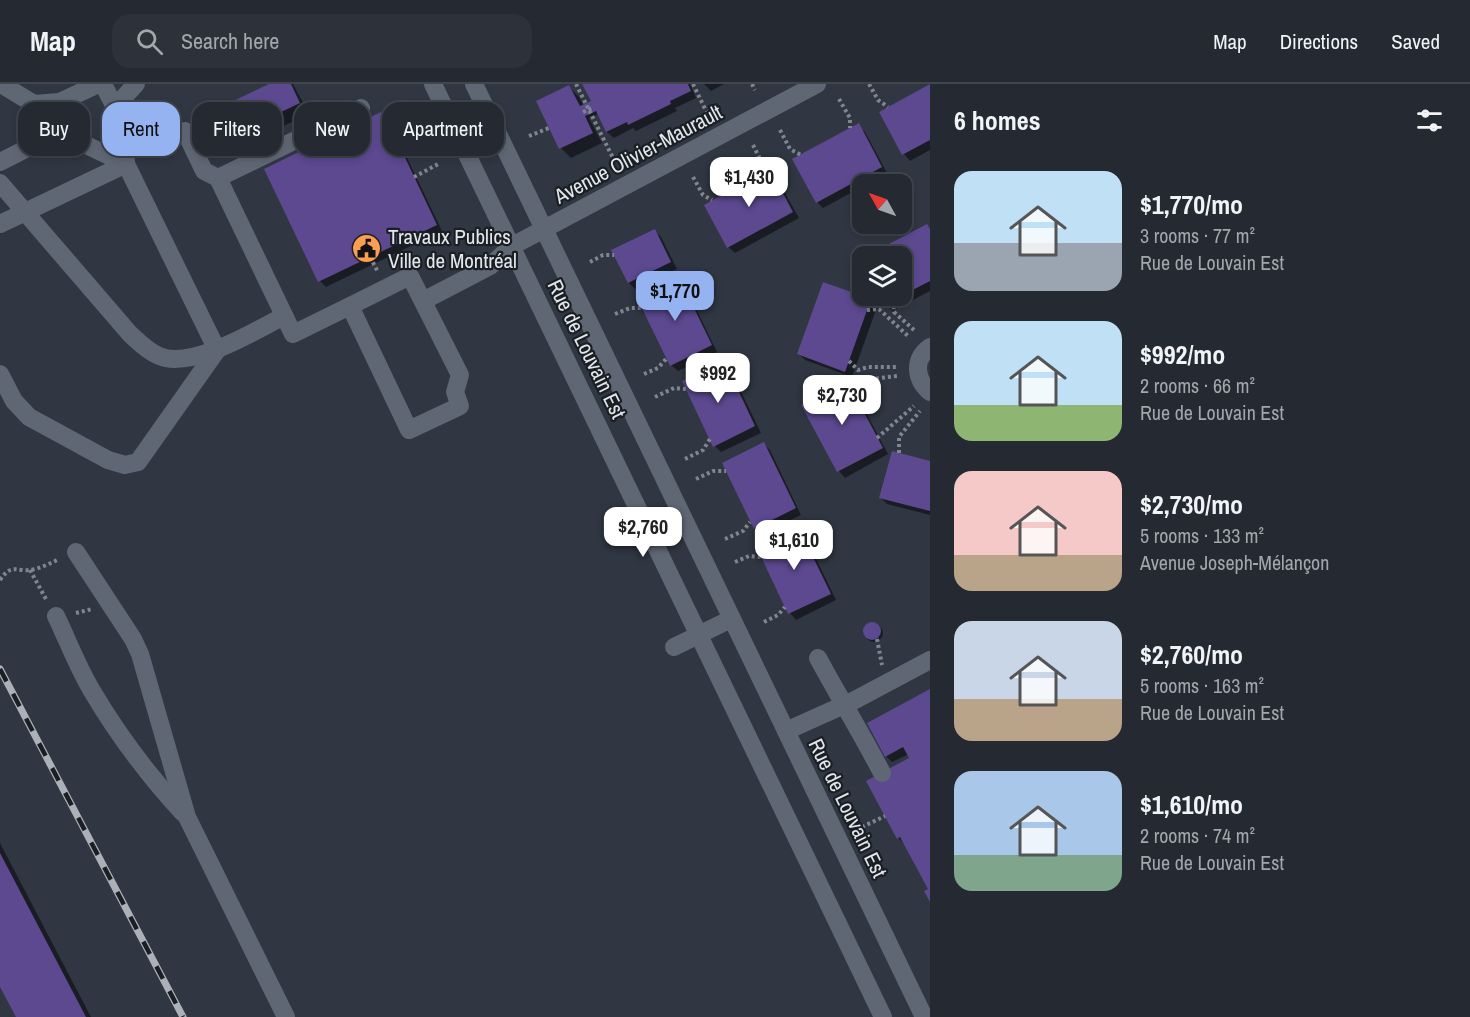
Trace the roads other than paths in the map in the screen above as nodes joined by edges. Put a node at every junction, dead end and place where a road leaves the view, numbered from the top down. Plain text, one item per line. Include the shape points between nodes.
1 (1, 84) edge
2 (98, 84) edge
3 (103, 84) edge
4 (136, 84) edge
5 (433, 84) edge
6 (474, 84) edge
7 (817, 84) edge
8 (31, 102) edge
9 (60, 102) edge
10 (112, 102) edge
11 (120, 102) edge
12 (185, 131) dead end
13 (294, 141) edge
14 (90, 147) edge
15 (18, 153) edge
16 (125, 156) edge
17 (0, 162) edge
18 (126, 164) junction
19 (218, 178) junction
20 (0, 183) edge
21 (25, 212) junction
22 (0, 224) edge
23 (544, 229) junction
24 (512, 246) junction
25 (423, 301) junction
26 (350, 306) junction
27 (284, 316) junction
28 (930, 347) edge
29 (217, 350) junction
30 (0, 374) edge
31 (930, 392) edge
32 (76, 552) road end
33 (56, 616) road end
34 (731, 619) junction
35 (700, 635) junction
36 (674, 647) dead end
37 (818, 658) dead end
38 (930, 660) edge
39 (839, 707) junction
40 (786, 731) junction
41 (876, 776) dead end
42 (187, 817) junction
43 (286, 1017) edge
44 (883, 1017) edge
45 (924, 1017) edge

1 - 8 street
2 - 9 street
3 - 10 street
4 - 11 street
5 - 24 street, Rue de Louvain Est
6 - 23 street, Rue de Louvain Est
7 - 23 street, Avenue Olivier-Maurault
12 - 19 street via 204,171
13 - 19 street
14 - 18 street
15 - 17 street
16 - 18 street
18 - 21 street
18 - 29 street
19 - 27 street
20 - 21 street
21 - 22 street
21 - 29 street via 146,349 176,360
23 - 24 street, Avenue Olivier-Maurault
23 - 34 street, Rue de Louvain Est
24 - 25 street, Avenue Olivier-Maurault via 490,266
24 - 35 street, Rue de Louvain Est
25 - 26 street via 410,276
25 - 26 street via 460,375 455,392 460,406 409,430
26 - 27 street via 293,334
27 - 29 street
28 - 31 street via 922,354 918,370 920,381
29 - 30 street via 138,462 125,465 108,460 29,417 14,401
32 - 42 street via 140,654
33 - 42 street via 106,714 151,778
34 - 35 street
34 - 40 street, Rue de Louvain Est
35 - 36 street
35 - 44 street, Rue de Louvain Est
37 - 39 street
38 - 39 street
39 - 40 street
39 - 41 street via 858,726
40 - 45 street, Rue de Louvain Est
42 - 43 street

